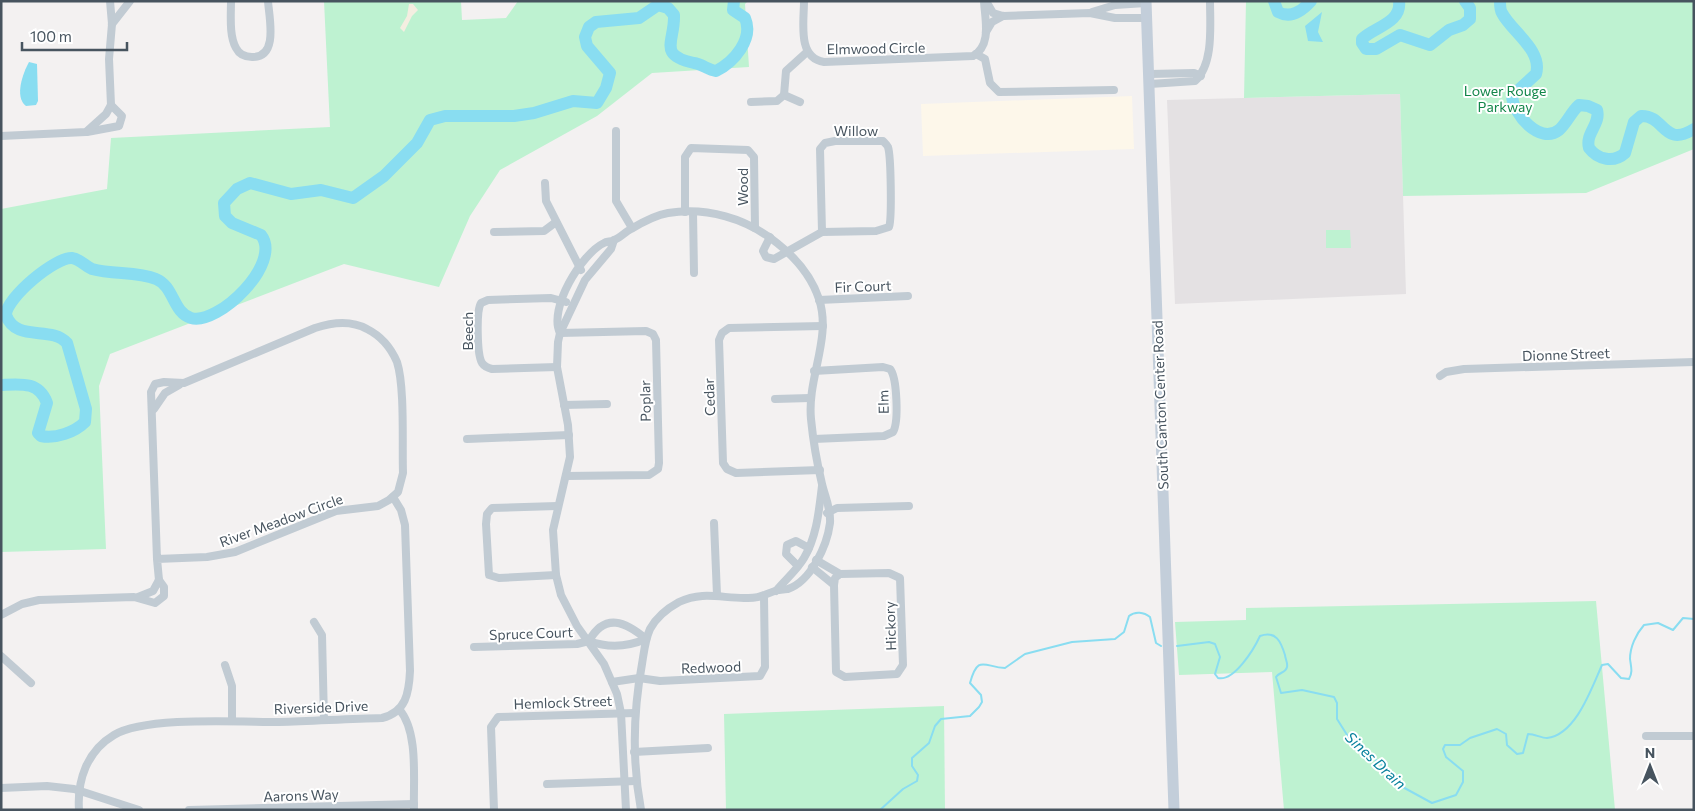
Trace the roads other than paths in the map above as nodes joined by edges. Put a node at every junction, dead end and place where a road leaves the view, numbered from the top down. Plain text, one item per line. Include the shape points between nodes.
1 (110, 1) edge
2 (130, 1) edge
3 (231, 1) edge
4 (268, 1) edge
5 (804, 1) edge
6 (985, 1) edge
7 (1210, 1) edge
8 (1146, 2) edge
9 (1090, 13) junction
10 (1003, 16) junction
11 (1146, 18) junction
12 (112, 24) junction
13 (986, 34) junction
14 (807, 52) junction
15 (976, 54) junction
16 (1150, 79) junction
17 (1114, 90) dead end
18 (784, 94) junction
19 (751, 102) dead end
20 (800, 102) dead end
21 (111, 105) junction
22 (616, 131) dead end
23 (86, 132) junction
24 (1, 136) edge
25 (545, 183) dead end
26 (689, 212) junction
27 (556, 222) junction
28 (632, 228) junction
29 (754, 228) junction
30 (494, 232) dead end
31 (822, 232) junction
32 (770, 237) junction
33 (614, 240) junction
34 (788, 251) junction
35 (579, 268) junction
36 (694, 273) dead end
37 (589, 275) junction
38 (908, 296) dead end
39 (819, 300) junction
40 (561, 301) junction
41 (573, 304) junction
42 (822, 326) junction
43 (560, 333) junction
44 (1694, 362) edge
45 (557, 367) junction
46 (814, 371) junction
47 (1440, 376) dead end
48 (184, 383) junction
49 (810, 398) junction
50 (775, 399) dead end
51 (607, 404) dead end
52 (564, 405) junction
53 (153, 413) junction
54 (569, 435) junction
55 (467, 439) dead end
56 (814, 440) junction
57 (820, 470) junction
58 (566, 476) junction
59 (822, 484) junction
60 (393, 498) junction
61 (557, 506) junction
62 (909, 506) dead end
63 (830, 512) junction
64 (818, 514) junction
65 (714, 524) dead end
66 (809, 548) junction
67 (156, 559) junction
68 (804, 559) junction
69 (814, 564) junction
70 (798, 566) junction
71 (840, 574) junction
72 (556, 575) junction
73 (159, 580) junction
74 (834, 585) junction
75 (776, 591) junction
76 (718, 595) junction
77 (138, 597) junction
78 (764, 597) junction
79 (1, 615) edge
80 (314, 622) dead end
81 (646, 639) junction
82 (589, 640) junction
83 (474, 647) dead end
84 (1, 656) edge
85 (225, 665) dead end
86 (639, 678) junction
87 (612, 682) junction
88 (31, 683) dead end
89 (399, 709) junction
90 (621, 713) junction
91 (635, 713) junction
92 (324, 720) junction
93 (232, 721) junction
94 (1646, 736) dead end
95 (1694, 736) edge
96 (708, 748) dead end
97 (634, 752) junction
98 (636, 781) junction
99 (623, 782) junction
100 (547, 784) dead end
101 (1, 788) edge
102 (78, 790) junction
103 (414, 807) edge
104 (273, 809) edge
105 (78, 810) edge
106 (140, 810) edge
107 (189, 810) edge
108 (494, 810) edge
109 (626, 810) edge
110 (641, 810) edge
111 (1174, 810) edge

1 - 12 street
2 - 12 street
3 - 4 street via 235,48 252,58 263,54 269,44
5 - 14 street, Elmwood Circle
6 - 10 street via 993,13
6 - 13 street
7 - 16 street via 1208,54 1201,76 1194,73
8 - 9 street via 1115,5
8 - 11 main road, South Canton Center Road
9 - 10 street
9 - 11 street via 1116,18
10 - 13 street via 992,22
11 - 16 main road, South Canton Center Road
12 - 21 street via 108,59
13 - 15 street via 984,45
14 - 15 street, Elmwood Circle via 824,62 968,57
14 - 18 street via 786,71
15 - 17 street via 985,59 990,83 999,92
16 - 111 main road, South Canton Center Road
18 - 19 street via 777,101
18 - 20 street
21 - 23 street via 101,121
21 - 23 street via 122,116 119,126
22 - 28 street via 616,201
23 - 24 street
25 - 27 street via 546,200
26 - 28 street via 666,214
26 - 29 street via 714,213
26 - 29 street, Wood via 685,157 691,148 748,150 754,157
26 - 36 street
27 - 30 street via 544,230
27 - 35 street
28 - 33 street
29 - 32 street
31 - 31 street, Willow via 876,231 889,227 889,158 888,146 883,141 835,141 825,143 820,149
31 - 34 street, Willow
32 - 34 street
32 - 34 street, Willow via 763,251 766,257 774,259
33 - 35 street via 604,243
33 - 37 street
34 - 39 street via 808,275
35 - 37 street
35 - 40 street
37 - 41 street
38 - 39 street, Fir Court
39 - 42 street
40 - 41 street
40 - 43 street via 556,320
40 - 45 street, Beech via 551,298 488,300 478,311 479,357 486,366 492,369
41 - 43 street
42 - 46 street
42 - 57 street, Cedar via 729,328 719,340 725,467 736,472
43 - 45 street
43 - 58 street, Poplar via 646,331 656,340 658,469 650,474
44 - 47 street, Dionne Street via 1464,369
45 - 52 street
46 - 49 street
46 - 56 street, Elm via 890,369 895,377 896,423 893,432 884,436
48 - 53 street via 165,393
48 - 53 street via 155,384 151,392
48 - 60 street via 323,325 345,322 368,329 390,348 399,375 403,473
49 - 50 street
49 - 56 street
51 - 52 street
52 - 54 street
53 - 67 street
54 - 55 street
54 - 58 street via 570,457
56 - 57 street
57 - 59 street
58 - 61 street
59 - 63 street
59 - 64 street
60 - 67 street, River Meadow Circle via 378,506 336,512 235,552 207,557
60 - 89 street via 405,525 410,671 408,694
61 - 72 street via 554,530
61 - 72 street via 492,508 487,514 486,524 489,575 499,578
62 - 63 street via 837,508
63 - 64 street
63 - 69 street via 827,535
64 - 66 street
65 - 76 street
66 - 68 street
66 - 70 street via 796,541 787,545 786,554
67 - 73 street
68 - 69 street
68 - 70 street
69 - 71 street
69 - 74 street
69 - 75 street via 796,584
70 - 75 street
71 - 74 street, Hickory
71 - 74 street, Hickory via 889,573 900,578 903,666 897,674 845,677 836,672
72 - 82 street via 568,611
73 - 77 street via 153,591
73 - 77 street via 165,591 160,602 151,603
75 - 78 street
76 - 78 street
76 - 81 street via 698,596 678,603 658,619
77 - 79 street via 36,600
78 - 86 street, Redwood via 765,667 760,676 660,681
80 - 92 street via 322,635
81 - 82 street via 611,646
81 - 82 street via 634,629 614,622 600,625
81 - 86 street
82 - 83 street, Spruce Court via 577,644
82 - 87 street
84 - 88 street
85 - 93 street via 232,686
86 - 87 street, Redwood
86 - 91 street
87 - 90 street
89 - 92 street, Riverside Drive via 382,718
89 - 103 street via 408,721 411,733
90 - 91 street, Hemlock Street
90 - 99 street
90 - 108 street, Hemlock Street via 502,716 494,720
91 - 97 street
92 - 93 street, Riverside Drive
93 - 102 street, Riverside Drive via 146,725 122,730 92,755 82,773
94 - 95 street
96 - 97 street
97 - 98 street
98 - 99 street
98 - 110 street
99 - 100 street
99 - 109 street
101 - 102 street via 47,786
102 - 105 street, Riverside Drive
102 - 106 street
103 - 104 street, Aarons Way
104 - 107 street, Aarons Way

